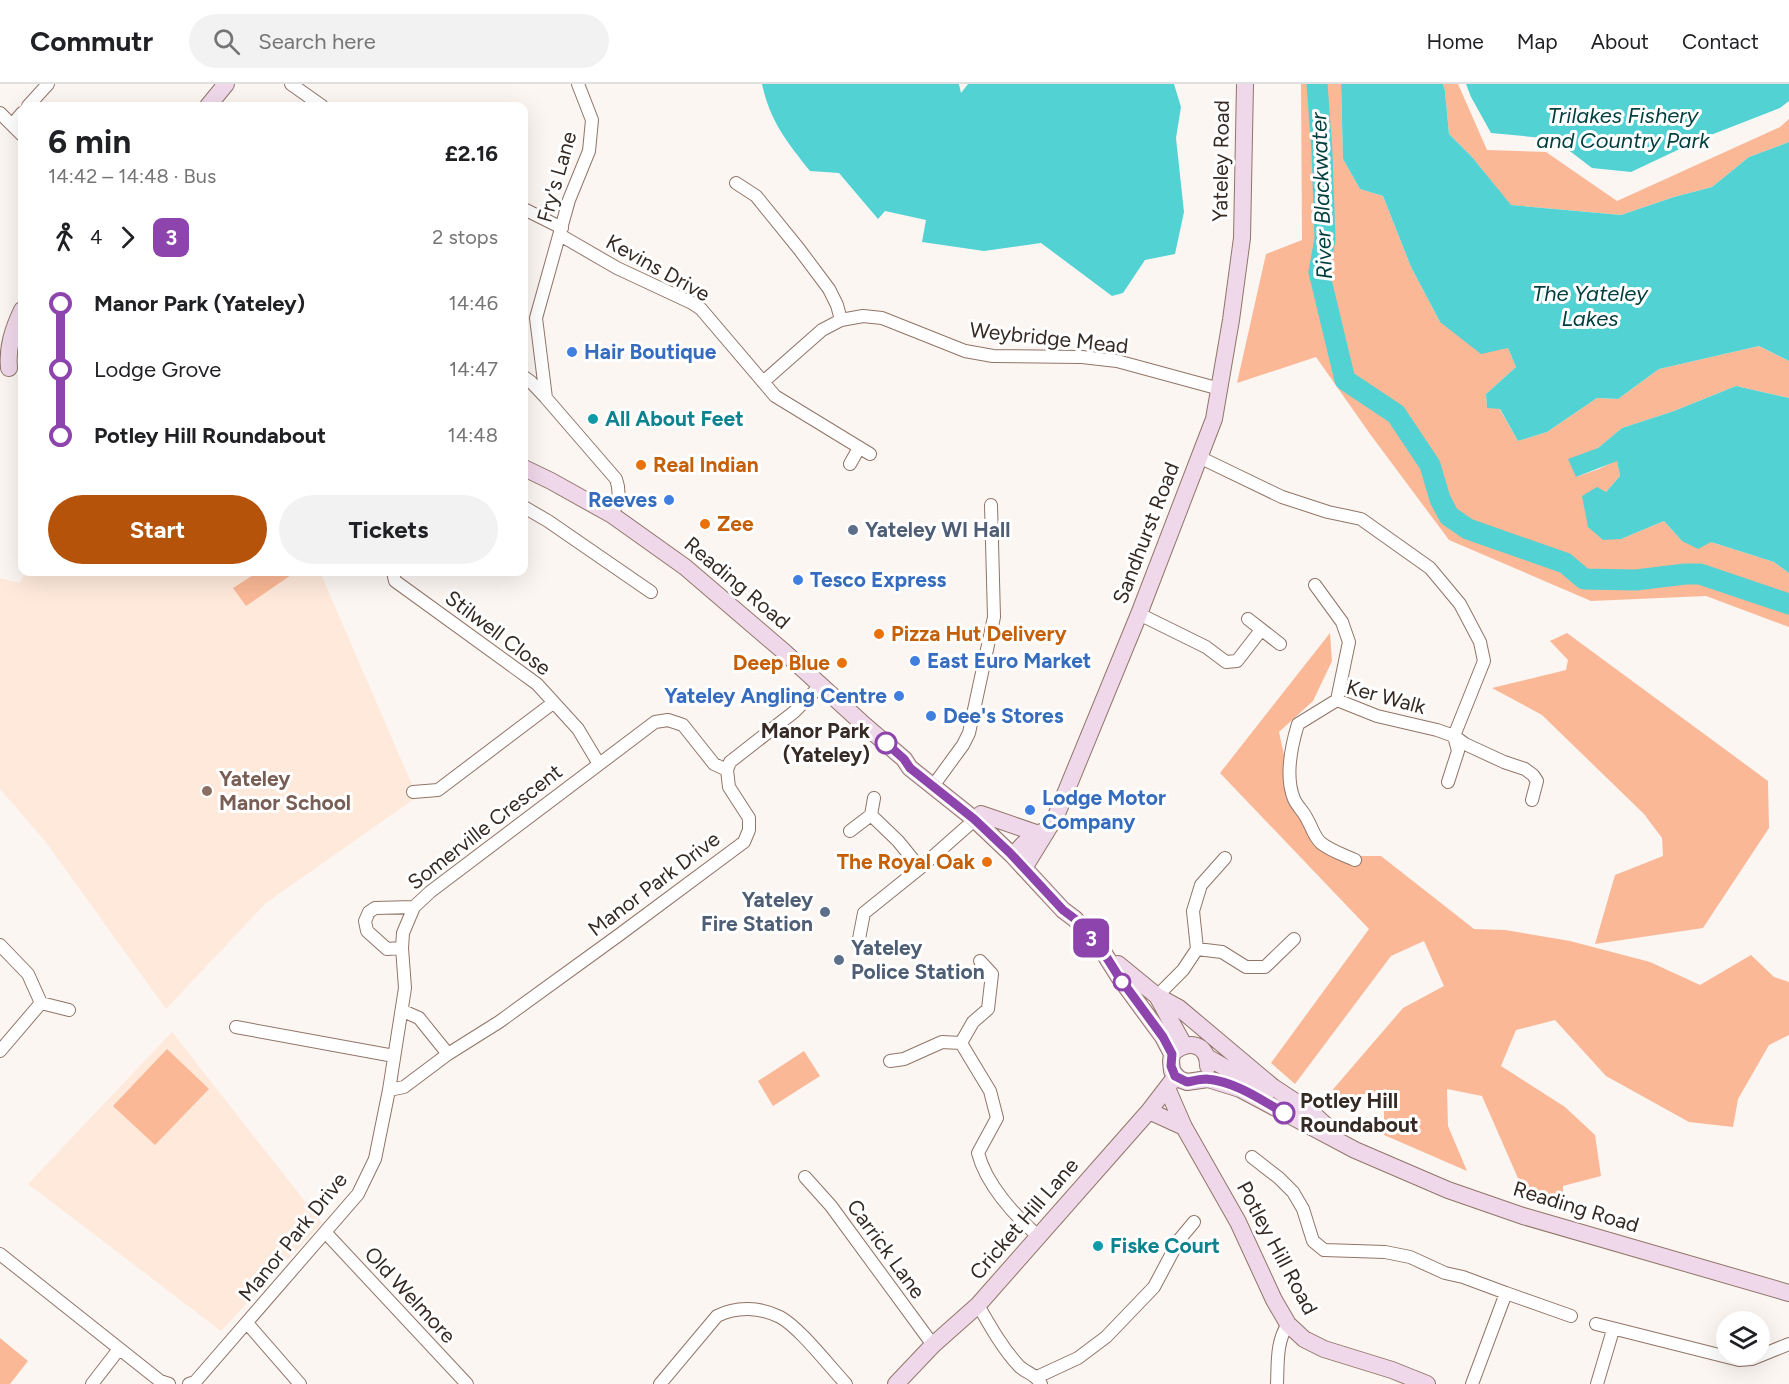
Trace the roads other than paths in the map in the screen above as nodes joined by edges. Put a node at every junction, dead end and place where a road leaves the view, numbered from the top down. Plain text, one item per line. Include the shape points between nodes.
1 (48, 84) edge
2 (226, 84) edge
3 (291, 84) edge
4 (578, 84) edge
5 (1245, 84) edge
6 (32, 102) edge
7 (210, 102) edge
8 (316, 102) edge
9 (0, 113) edge
10 (18, 118) edge
11 (12, 125) junction
12 (18, 131) edge
13 (735, 183) dead end
14 (528, 211) edge
15 (561, 231) junction
16 (1242, 238) joint
17 (536, 318) junction
18 (18, 319) edge
19 (528, 320) edge
20 (841, 320) junction
21 (11, 369) edge
22 (528, 380) edge
23 (763, 382) junction
24 (1220, 389) junction
25 (546, 398) junction
26 (1199, 457) junction
27 (850, 464) dead end
28 (528, 470) edge
29 (991, 506) dead end
30 (528, 509) edge
31 (612, 515) junction
32 (394, 576) edge
33 (1315, 585) dead end
34 (651, 592) dead end
35 (1139, 614) junction
36 (1248, 619) dead end
37 (1261, 630) junction
38 (1280, 644) dead end
39 (821, 685) junction
40 (1337, 700) junction
41 (553, 703) junction
42 (1454, 736) junction
43 (599, 764) junction
44 (727, 770) junction
45 (1448, 782) dead end
46 (935, 783) junction
47 (413, 792) dead end
48 (874, 798) dead end
49 (1532, 800) dead end
50 (871, 815) junction
51 (978, 817) junction
52 (850, 831) dead end
53 (1041, 832) junction
54 (1022, 857) junction
55 (1225, 858) dead end
56 (1355, 860) dead end
57 (920, 868) junction
58 (414, 908) junction
59 (1294, 939) dead end
60 (858, 944) dead end
61 (0, 945) edge
62 (402, 948) junction
63 (1102, 950) junction
64 (1197, 950) junction
65 (980, 961) dead end
66 (1157, 996) junction
67 (41, 1003) junction
68 (69, 1010) dead end
69 (402, 1011) junction
70 (236, 1028) dead end
71 (961, 1043) junction
72 (1178, 1049) junction
73 (0, 1051) edge
74 (448, 1054) junction
75 (394, 1056) junction
76 (1207, 1057) junction
77 (890, 1061) dead end
78 (1198, 1079) junction
79 (1171, 1082) junction
80 (389, 1090) junction
81 (1149, 1111) junction
82 (1311, 1112) junction
83 (1184, 1127) junction
84 (1354, 1150) junction
85 (1252, 1158) dead end
86 (805, 1177) dead end
87 (1194, 1222) dead end
88 (325, 1232) junction
89 (1038, 1236) junction
90 (0, 1254) edge
91 (1506, 1293) junction
92 (1789, 1293) edge
93 (978, 1305) junction
94 (1571, 1316) dead end
95 (248, 1323) junction
96 (1288, 1324) junction
97 (1596, 1324) dead end
98 (1613, 1330) junction
99 (1789, 1344) edge
100 (933, 1345) junction
101 (119, 1349) junction
102 (1039, 1380) edge
103 (92, 1384) edge
104 (169, 1384) edge
105 (189, 1384) edge
106 (300, 1384) edge
107 (467, 1384) edge
108 (660, 1384) edge
109 (846, 1384) edge
110 (896, 1384) edge
111 (1277, 1384) edge
112 (1427, 1384) edge
113 (1472, 1384) edge
114 (1597, 1384) edge

1 - 6 street
2 - 7 main road
3 - 8 street
4 - 15 street, Fry's Lane via 592,120 589,151
5 - 16 main road, Yateley Road
9 - 11 street
10 - 11 street
11 - 12 street
13 - 20 street via 756,196 799,249 829,289
14 - 15 street, Kevins Drive
15 - 17 street, Fry's Lane
15 - 23 street, Kevins Drive via 616,268 701,309
16 - 24 main road, Sandhurst Road
17 - 19 street
17 - 25 street, Fry's Lane
18 - 21 main road via 8,355
20 - 23 street, Weybridge Mead via 822,330
20 - 24 street, Weybridge Mead via 882,318 965,351 993,356 1117,361
22 - 25 street
23 - 27 street, Kevins Drive via 775,396 864,451
24 - 26 main road, Sandhurst Road via 1214,419
25 - 31 street via 616,479 619,497
26 - 35 main road, Sandhurst Road
26 - 42 street via 1282,497 1361,519 1430,568 1460,604 1480,642 1484,661
28 - 31 main road, Reading Road
29 - 46 street via 994,617 969,733
30 - 34 street
31 - 39 main road, Reading Road via 686,567
32 - 41 street, Stilwell Close via 395,581 537,684
33 - 40 street via 1342,622 1349,642
35 - 37 street via 1226,662 1237,661
35 - 53 main road, Sandhurst Road via 1056,816
36 - 37 street
37 - 38 street
39 - 44 street via 794,712 730,762
39 - 46 main road, Reading Road
40 - 42 street, Ker Walk via 1377,716
40 - 56 street, Ker Walk via 1298,724 1293,740 1291,786 1295,801 1319,842
41 - 43 street, Stilwell Close via 578,729
41 - 47 street, Stilwell Close via 438,790
42 - 45 street via 1458,751
42 - 49 street, Ker Walk via 1533,775 1537,781
43 - 44 street, Somerville Crescent via 655,722 668,720 683,725 714,764
43 - 58 street, Somerville Crescent
44 - 74 street, Manor Park Drive via 729,787 749,818 744,842 499,1022
46 - 51 main road, Reading Road
48 - 50 street
50 - 52 street
50 - 57 street
51 - 53 main road
51 - 54 main road, Reading Road
51 - 57 street
53 - 54 main road, Sandhurst Road
54 - 63 main road, Reading Road via 1069,903 1075,919
55 - 64 street via 1201,885 1192,910
57 - 60 street via 864,913
58 - 62 street, Somerville Crescent via 403,933
58 - 62 street via 375,908 365,921 367,931 387,949
59 - 64 street via 1265,967 1246,968 1222,952
61 - 67 street via 28,974
62 - 69 street, Somerville Crescent
63 - 66 main road, Reading Road
63 - 72 main road, Reading Road via 1163,1037
64 - 66 street
65 - 71 street via 992,974 988,1009 973,1022
66 - 72 main road, Reading Road
66 - 82 main road, Reading Road via 1179,1008 1273,1087
67 - 68 street
67 - 73 street
69 - 74 street via 419,1018
69 - 75 street, Somerville Crescent
70 - 75 street
71 - 77 street via 942,1042
71 - 89 street via 990,1091 997,1118 978,1153 982,1170 1019,1220
72 - 76 main road, Reading Road via 1197,1045
72 - 79 main road, Reading Road via 1171,1066
74 - 80 street, Manor Park Drive via 404,1087
75 - 80 street, Somerville Crescent
76 - 78 main road via 1206,1072
76 - 82 main road, Reading Road via 1285,1103
78 - 79 main road, Reading Road
78 - 84 main road, Reading Road via 1240,1089
79 - 81 main road, Cricket Hill Lane
79 - 83 main road, Potley Hill Road
80 - 88 street, Manor Park Drive via 375,1159 358,1194
81 - 83 main road
81 - 89 main road, Cricket Hill Lane
82 - 84 main road, Reading Road
83 - 96 main road, Potley Hill Road via 1238,1222
84 - 92 main road, Reading Road via 1448,1190 1523,1216
85 - 91 street via 1293,1192 1313,1241 1324,1250 1410,1257
86 - 100 street, Carrick Lane via 831,1206
87 - 102 street via 1179,1240 1154,1287 1106,1337
88 - 95 street, Manor Park Drive
88 - 107 street, Old Welmore
89 - 93 main road, Cricket Hill Lane
90 - 101 street
91 - 94 street
91 - 113 street
93 - 100 main road, Cricket Hill Lane
93 - 102 street via 1020,1367
95 - 105 street, Manor Park Drive
95 - 106 street
96 - 111 street via 1279,1347
96 - 112 main road, Potley Hill Road via 1304,1339 1324,1349
97 - 98 street
98 - 99 street via 1739,1360 1752,1359
98 - 114 street
100 - 110 main road, Cricket Hill Lane
101 - 103 street
101 - 104 street
108 - 109 street via 717,1316 741,1309 780,1317

